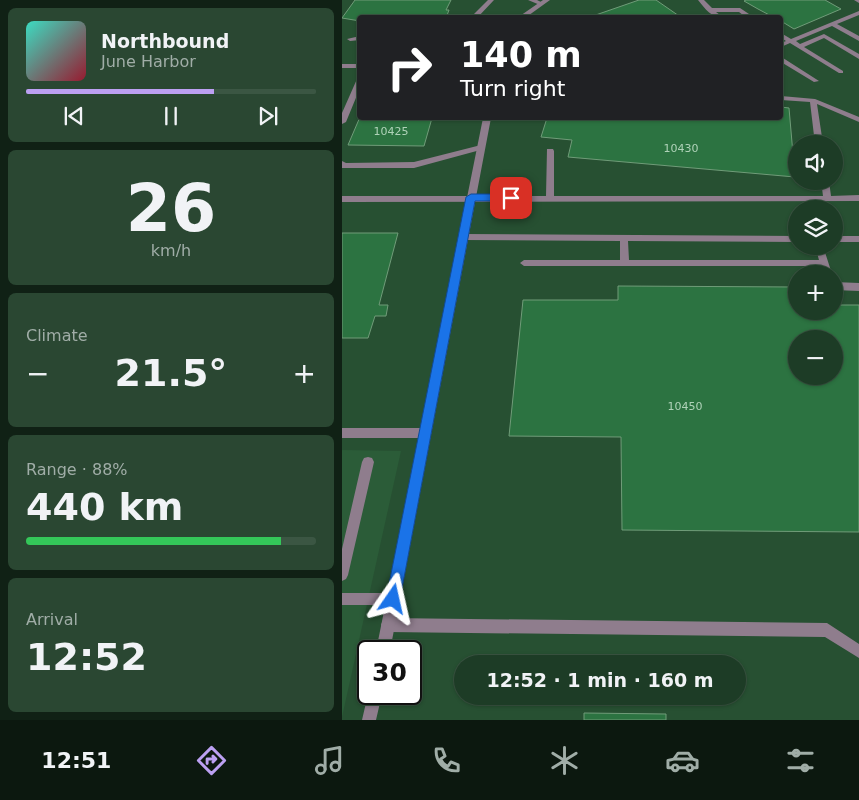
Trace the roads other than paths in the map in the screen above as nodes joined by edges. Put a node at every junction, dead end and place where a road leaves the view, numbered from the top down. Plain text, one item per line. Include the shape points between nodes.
1 (490, 0) edge
2 (531, 0) edge
3 (547, 0) edge
4 (702, 0) edge
5 (540, 4) junction
6 (710, 10) junction
7 (476, 15) edge
8 (524, 15) edge
9 (717, 15) edge
10 (748, 15) edge
11 (857, 16) edge
12 (833, 24) junction
13 (783, 35) edge
14 (357, 38) edge
15 (350, 39) dead end
16 (858, 39) edge
17 (791, 41) junction
18 (783, 44) edge
19 (800, 46) junction
20 (858, 57) edge
21 (783, 60) edge
22 (342, 66) edge
23 (357, 66) edge
24 (841, 72) dead end
25 (816, 82) dead end
26 (357, 86) edge
27 (783, 98) edge
28 (812, 100) junction
29 (487, 120) edge
30 (857, 120) edge
31 (342, 122) edge
32 (858, 129) edge
33 (818, 135) edge
34 (481, 147) junction
35 (550, 150) dead end
36 (342, 164) edge
37 (826, 190) edge
38 (471, 197) junction
39 (550, 198) junction
40 (858, 198) edge
41 (342, 199) edge
42 (827, 199) junction
43 (463, 237) junction
44 (624, 238) junction
45 (788, 239) edge
46 (843, 239) edge
47 (858, 239) edge
48 (822, 255) edge
49 (524, 263) dead end
50 (624, 263) junction
51 (824, 263) joint
52 (843, 286) edge
53 (858, 287) edge
54 (342, 433) edge
55 (425, 433) junction
56 (368, 462) dead end
57 (342, 574) edge
58 (342, 599) edge
59 (393, 599) junction
60 (388, 625) junction
61 (385, 640) edge
62 (858, 652) edge
63 (372, 705) edge
64 (369, 720) edge

1 - 7 street
2 - 5 street
3 - 5 street
4 - 6 street
5 - 8 street
6 - 9 street
6 - 10 street via 740,10
11 - 12 street
12 - 16 street
12 - 17 street
13 - 17 street
14 - 15 street
17 - 18 street
17 - 19 street
19 - 20 street via 824,36
19 - 24 street
21 - 25 street
22 - 23 street
26 - 31 street
27 - 28 street
28 - 30 street
28 - 33 street
29 - 34 street
30 - 32 street
34 - 36 street via 414,165
34 - 38 street
35 - 39 street
37 - 42 street
38 - 39 street
38 - 41 street
38 - 43 street
39 - 42 street
40 - 42 street
43 - 44 street
43 - 55 street
44 - 45 street
44 - 50 street
46 - 47 street
48 - 51 street
49 - 50 street
50 - 51 street
52 - 53 street
54 - 55 street
55 - 59 street
56 - 57 street
58 - 59 street
59 - 60 street
60 - 61 street
60 - 62 street via 827,630
63 - 64 street

